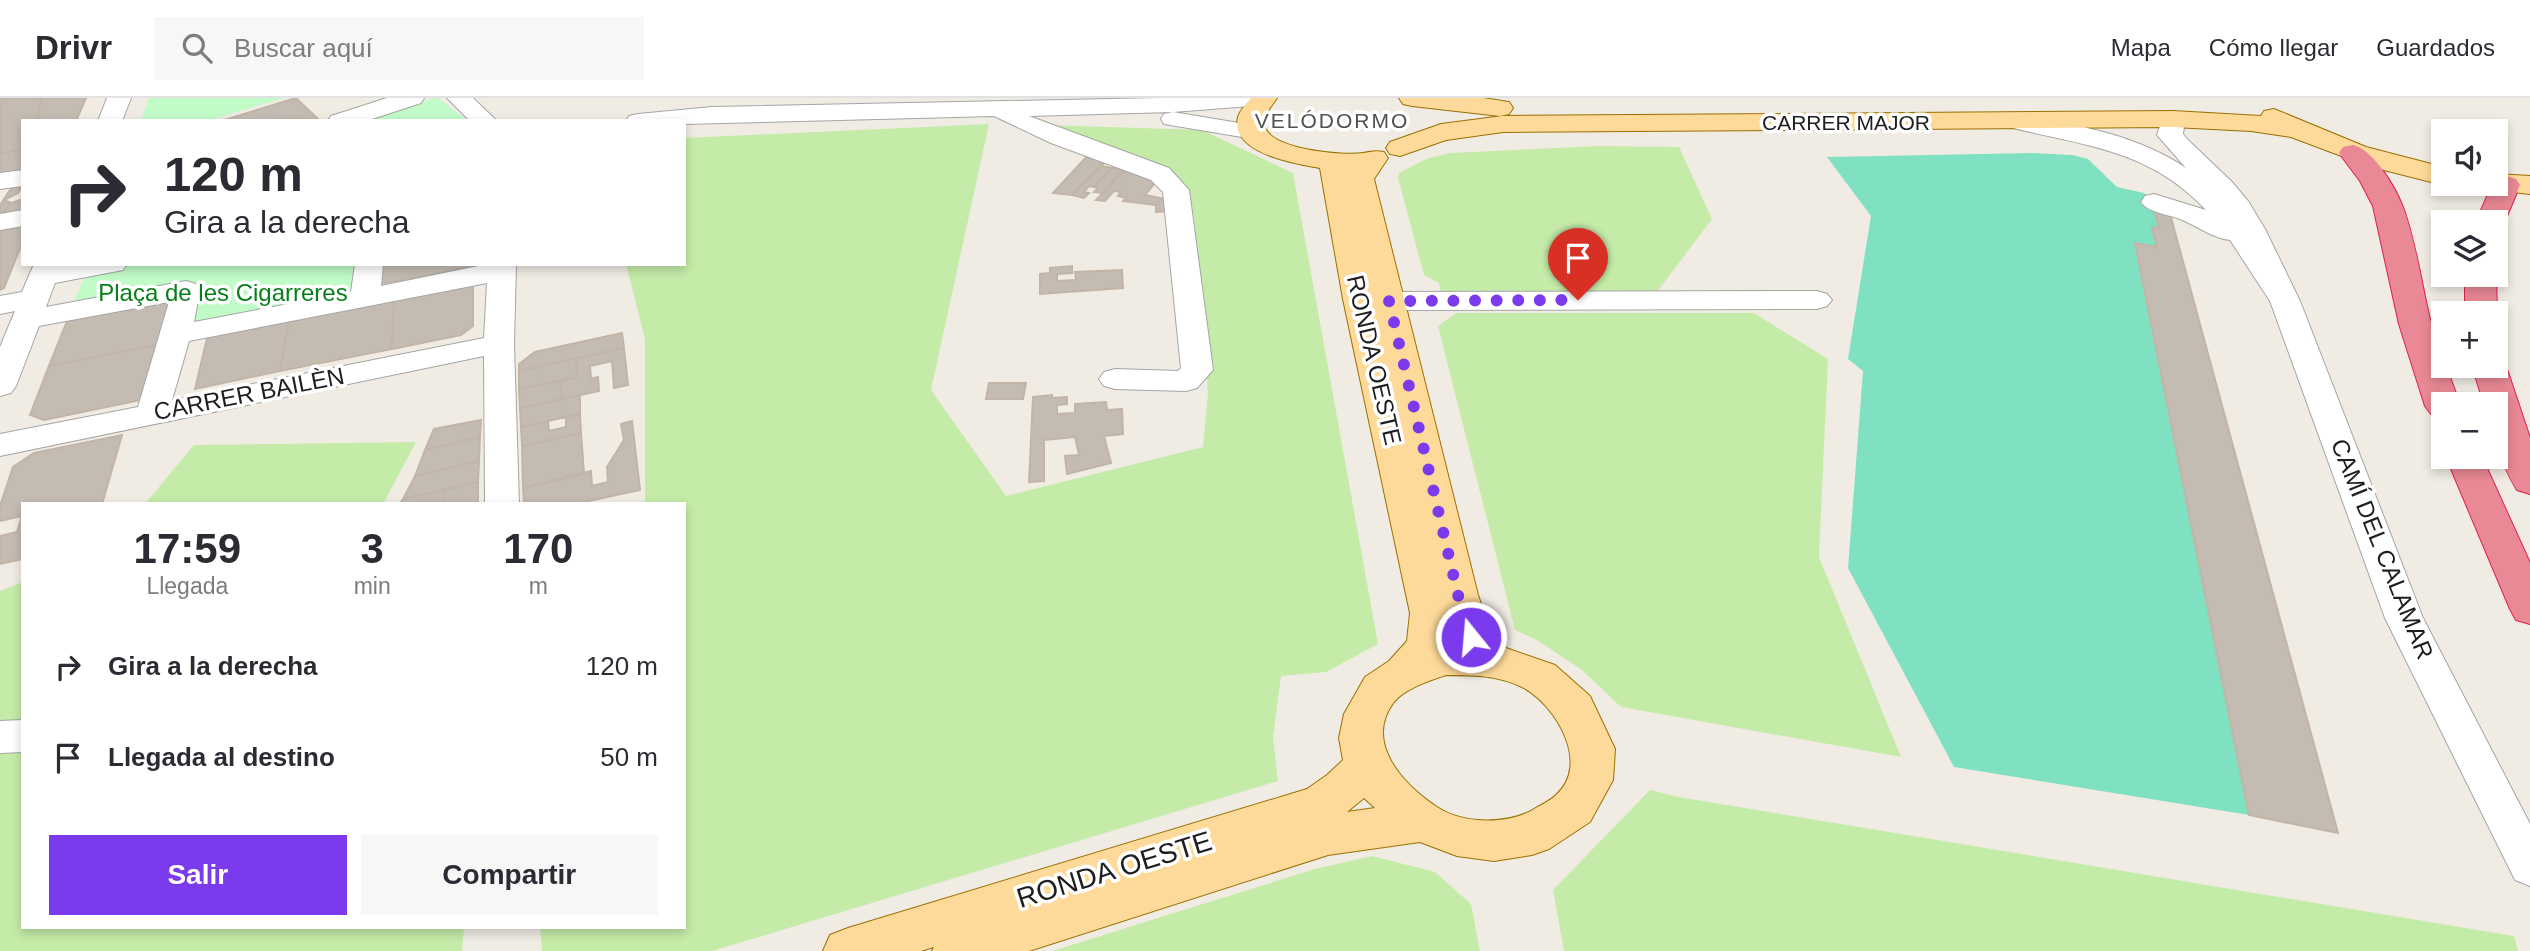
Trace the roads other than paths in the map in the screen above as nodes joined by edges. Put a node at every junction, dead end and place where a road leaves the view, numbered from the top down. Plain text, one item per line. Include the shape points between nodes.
1 (119, 98) edge
2 (337, 98) edge
3 (412, 98) edge
4 (459, 98) edge
5 (1264, 98) edge
6 (1399, 98) edge
7 (1412, 98) edge
8 (2248, 98) edge
9 (1471, 102) edge
10 (1504, 103) edge
11 (2180, 109) edge
12 (995, 110) junction
13 (111, 119) edge
14 (350, 119) edge
15 (483, 119) edge
16 (659, 119) edge
17 (2018, 122) junction
18 (2296, 130) junction
19 (1254, 132) junction
20 (1387, 153) junction
21 (2353, 153) junction
22 (1333, 163) junction
23 (2173, 171) junction
24 (2431, 173) edge
25 (21, 178) edge
26 (0, 181) edge
27 (2510, 184) edge
28 (2497, 210) edge
29 (21, 218) edge
30 (0, 222) edge
31 (2242, 238) junction
32 (107, 266) edge
33 (369, 266) edge
34 (502, 268) edge
35 (38, 290) edge
36 (365, 299) junction
37 (1817, 300) dead end
38 (1389, 301) junction
39 (2284, 301) junction
40 (0, 305) edge
41 (176, 334) junction
42 (499, 344) junction
43 (2493, 378) edge
44 (1115, 379) dead end
45 (0, 386) edge
46 (2438, 392) edge
47 (152, 413) junction
48 (0, 445) edge
49 (2469, 469) edge
50 (2530, 481) edge
51 (502, 502) edge
52 (2530, 609) edge
53 (1491, 659) junction
54 (1404, 673) junction
55 (21, 736) edge
56 (0, 737) edge
57 (1366, 764) junction
58 (1421, 822) junction
59 (2530, 867) edge
60 (848, 951) edge
61 (957, 951) edge

1 - 13 street
2 - 14 street
3 - 14 street
4 - 15 street
5 - 12 street
5 - 19 main road via 1254,107 1250,120
6 - 20 main road, RONDA OESTE via 1411,107 1417,120 1414,134
7 - 9 main road, CARRER MAJOR
8 - 18 main road
9 - 10 main road, CARRER MAJOR
10 - 11 main road, CARRER MAJOR via 1819,114 2170,104
11 - 17 main road, CARRER MAJOR
11 - 18 main road, CARRER MAJOR
11 - 39 street via 2170,135 2238,206
12 - 16 street via 712,114
12 - 19 street via 1191,120
12 - 44 street via 1160,174 1176,190 1197,370 1186,381
17 - 20 main road, CARRER MAJOR via 1503,124 1441,132
17 - 23 street via 2091,134 2127,146
18 - 21 main road
19 - 22 main road, CARRER MAJOR via 1271,148
20 - 22 main road, CARRER MAJOR
20 - 38 main road, RONDA OESTE via 1360,179
21 - 24 main road
21 - 46 highway via 2388,206 2415,324
22 - 54 main road, RONDA OESTE via 1430,613 1427,646
23 - 31 street via 2212,202
23 - 31 street via 2180,186 2178,195 2172,202 2150,201 2190,213
25 - 26 street
27 - 28 highway
29 - 30 street
31 - 39 street
32 - 35 street
33 - 36 street
34 - 36 street
34 - 42 street
35 - 40 street
35 - 41 street via 186,290
35 - 45 street
36 - 41 street
37 - 38 street
38 - 53 main road, RONDA OESTE via 1458,595 1471,637
39 - 59 street, CAMÍ DEL CALAMAR via 2404,618
41 - 47 street
42 - 47 street, CARRER BAILÈN
42 - 51 street
43 - 50 highway
47 - 48 street, CARRER BAILÈN
49 - 52 highway
53 - 54 main road, RONDA OESTE via 1444,659
53 - 58 main road, RONDA OESTE via 1541,677 1575,708 1593,749 1590,780 1574,808 1532,835 1494,841 1457,836
54 - 57 main road, RONDA OESTE via 1380,689 1366,714 1361,738
55 - 56 street
57 - 58 main road, RONDA OESTE via 1378,782
57 - 60 main road, RONDA OESTE via 1351,783 1315,807
58 - 61 main road, RONDA OESTE via 1328,835

